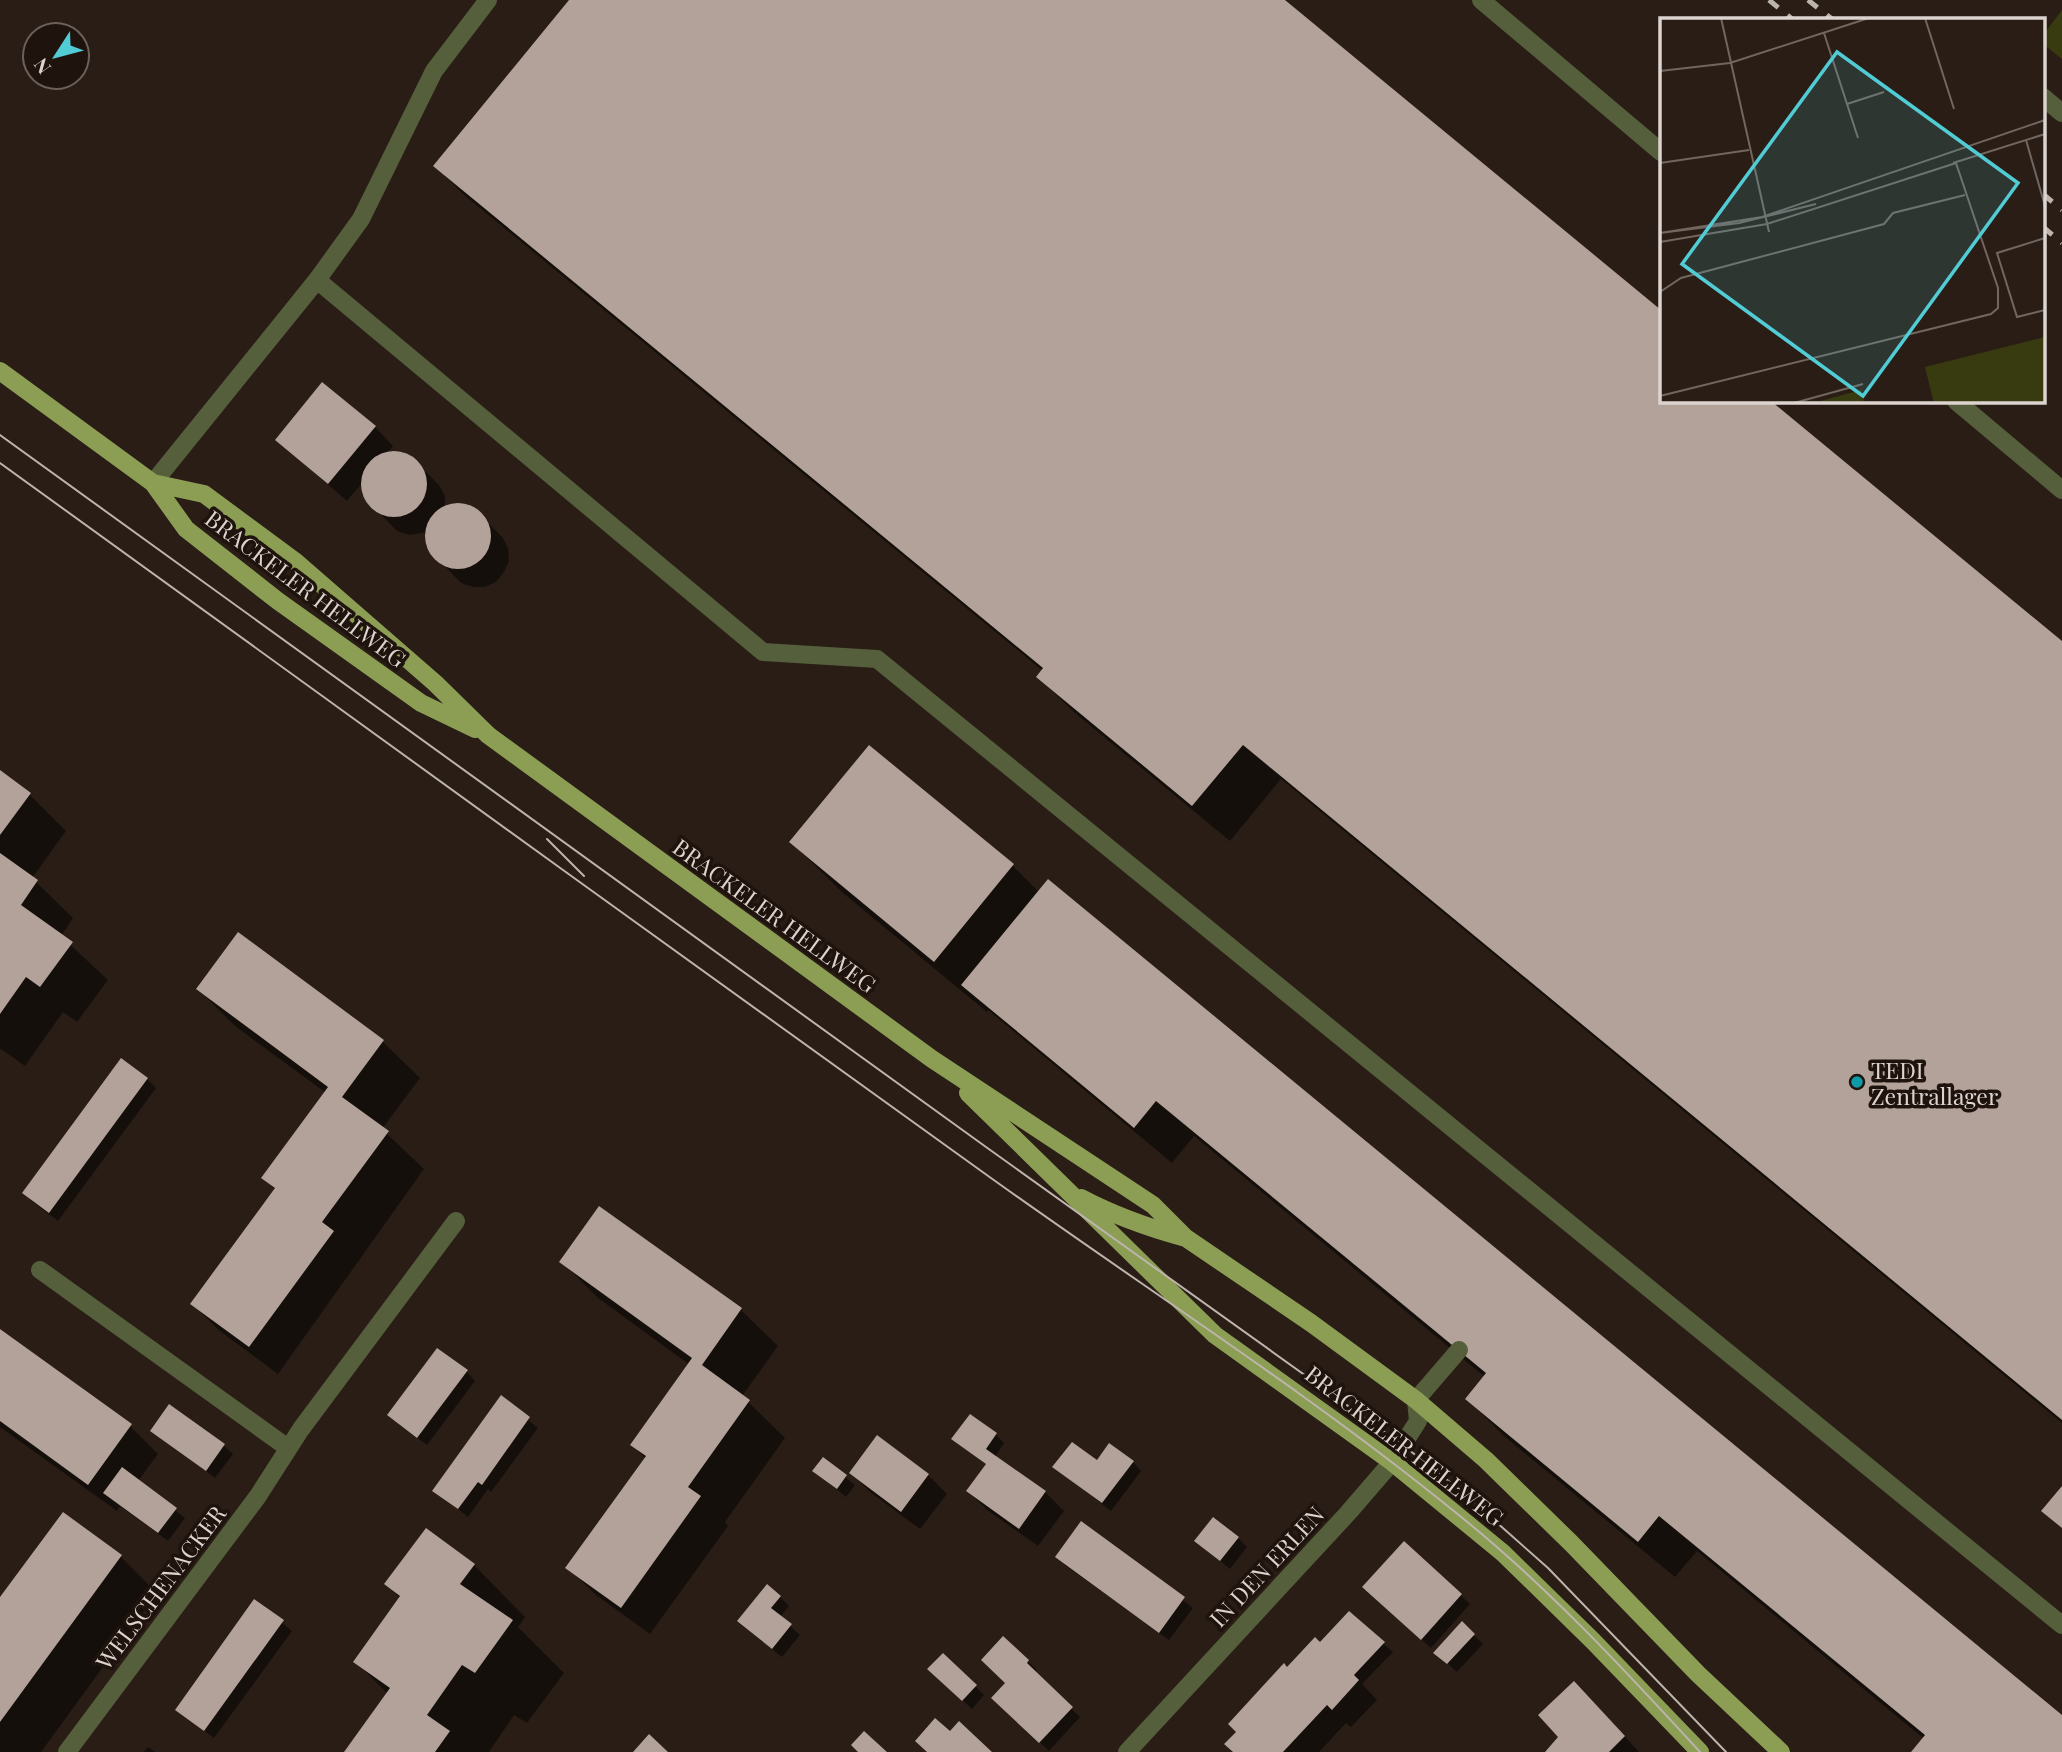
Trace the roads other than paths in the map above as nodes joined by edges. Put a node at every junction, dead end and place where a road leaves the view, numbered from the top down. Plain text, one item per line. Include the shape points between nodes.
1 (488, 0) edge
2 (1481, 0) edge
3 (2044, 98) edge
4 (2062, 113) edge
5 (1660, 151) edge
6 (317, 280) junction
7 (0, 370) edge
8 (1957, 402) edge
9 (153, 483) junction
10 (2062, 490) edge
11 (488, 735) junction
12 (932, 1059) junction
13 (1068, 1191) junction
14 (456, 1221) dead end
15 (1186, 1238) junction
16 (40, 1270) dead end
17 (1459, 1350) dead end
18 (1416, 1400) junction
19 (288, 1448) junction
20 (1392, 1462) junction
21 (2062, 1625) edge
22 (67, 1752) edge
23 (1127, 1752) edge
24 (1700, 1752) edge
25 (1781, 1752) edge

1 - 6 street via 434,71 361,219
2 - 5 street
3 - 4 street
6 - 9 street
6 - 21 street via 763,652 877,659
7 - 9 main road
8 - 10 street
9 - 11 main road, BRACKELER HELLWEG via 186,529 278,601 421,703
9 - 11 main road, BRACKELER HELLWEG via 204,494 286,555 435,682
11 - 12 main road, BRACKELER HELLWEG
12 - 13 main road, BRACKELER HELLWEG
12 - 15 main road, BRACKELER HELLWEG via 1153,1205
13 - 15 main road, BRACKELER HELLWEG via 1147,1228
13 - 20 main road, BRACKELER HELLWEG via 1215,1335
14 - 19 street, WELSCHENACKER
15 - 18 main road, BRACKELER HELLWEG
16 - 19 street
17 - 18 street
18 - 20 street, IN DEN ERLEN via 1418,1420
18 - 25 main road, BRACKELER HELLWEG via 1486,1460
19 - 22 street, WELSCHENACKER via 258,1496
20 - 23 street, IN DEN ERLEN
20 - 24 main road, BRACKELER HELLWEG via 1535,1582

